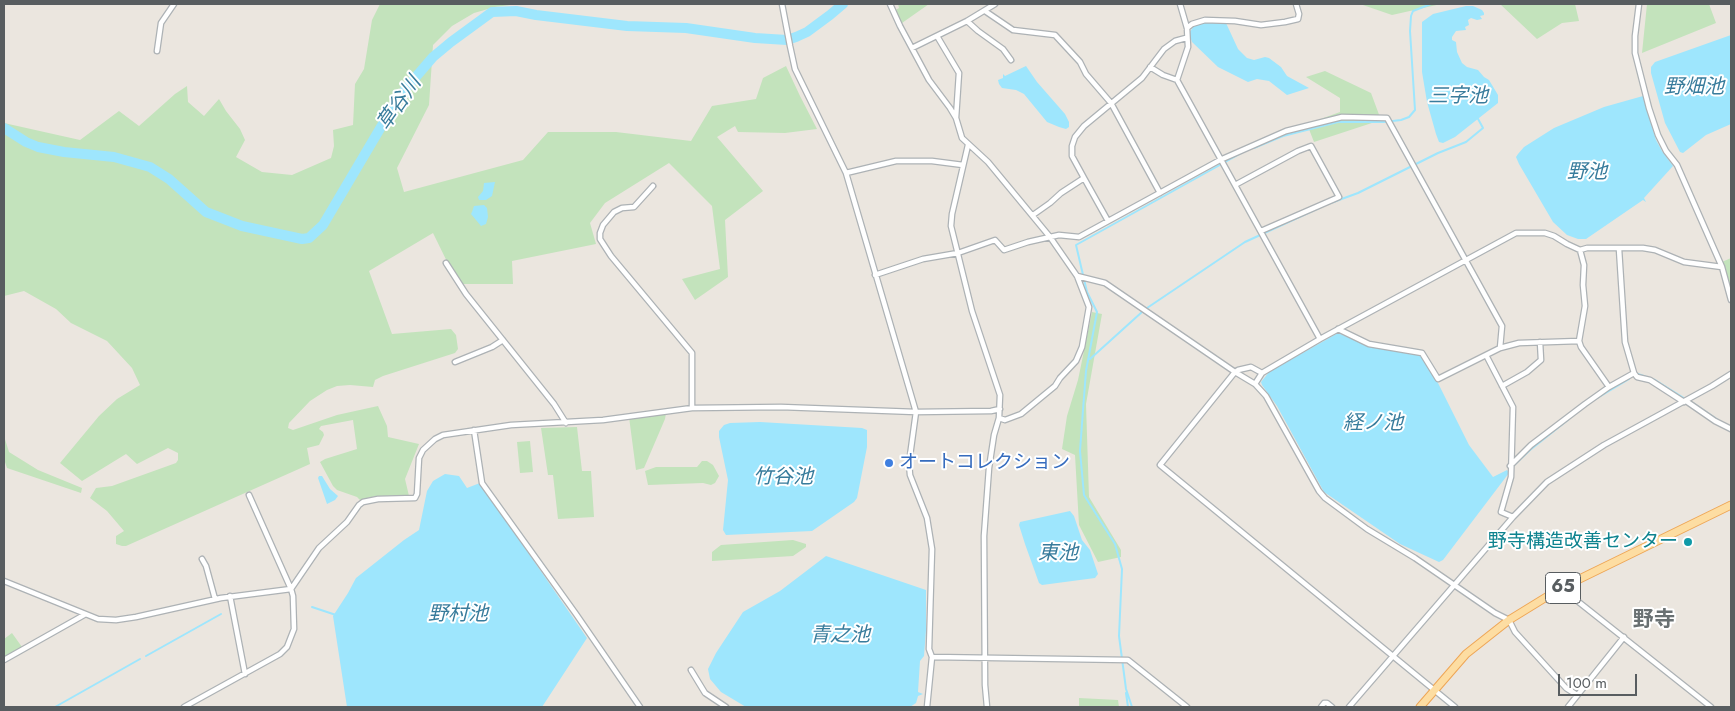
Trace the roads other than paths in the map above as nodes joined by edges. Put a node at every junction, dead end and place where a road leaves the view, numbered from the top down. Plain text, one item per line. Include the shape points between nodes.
1 (174, 4) edge
2 (782, 4) edge
3 (890, 4) edge
4 (995, 4) edge
5 (1180, 4) edge
6 (1296, 4) edge
7 (1639, 4) edge
8 (985, 11) junction
9 (967, 21) junction
10 (1187, 28) junction
11 (937, 36) junction
12 (1186, 38) junction
13 (912, 48) junction
14 (156, 51) dead end
15 (1011, 60) dead end
16 (1150, 67) junction
17 (1177, 80) junction
18 (1111, 103) junction
19 (956, 118) junction
20 (968, 145) junction
21 (1220, 160) junction
22 (963, 165) junction
23 (846, 174) junction
24 (1084, 178) junction
25 (1235, 185) junction
26 (653, 186) dead end
27 (1160, 193) junction
28 (1033, 215) junction
29 (1108, 221) junction
30 (1261, 231) junction
31 (1050, 237) junction
32 (1619, 249) junction
33 (1580, 250) junction
34 (958, 253) junction
35 (1465, 260) junction
36 (446, 263) dead end
37 (1722, 267) junction
38 (875, 275) junction
39 (1077, 276) junction
40 (1731, 300) edge
41 (1338, 329) junction
42 (1320, 339) junction
43 (503, 340) junction
44 (1579, 341) junction
45 (1540, 342) junction
46 (1500, 348) junction
47 (1486, 355) junction
48 (454, 362) dead end
49 (1235, 372) junction
50 (1262, 373) junction
51 (1634, 373) junction
52 (1731, 374) edge
53 (1255, 384) junction
54 (1502, 386) junction
55 (1609, 387) junction
56 (1685, 401) junction
57 (692, 408) junction
58 (1000, 409) junction
59 (916, 412) junction
60 (1000, 418) junction
61 (566, 422) junction
62 (1731, 429) edge
63 (474, 430) junction
64 (1510, 466) junction
65 (249, 495) dead end
66 (1731, 505) edge
67 (1512, 517) junction
68 (202, 559) dead end
69 (4, 581) edge
70 (1454, 586) junction
71 (1561, 588) junction
72 (291, 589) junction
73 (230, 596) junction
74 (215, 599) junction
75 (84, 614) junction
76 (1509, 620) junction
77 (1624, 638) junction
78 (932, 657) junction
79 (1393, 657) junction
80 (985, 658) junction
81 (4, 660) edge
82 (691, 670) dead end
83 (246, 674) junction
84 (1434, 690) junction
85 (1577, 695) junction
86 (184, 707) edge
87 (640, 707) edge
88 (726, 707) edge
89 (927, 707) edge
90 (988, 707) edge
91 (1186, 707) edge
92 (1321, 707) edge
93 (1332, 707) edge
94 (1349, 707) edge
95 (1420, 707) edge
96 (1455, 707) edge
97 (1568, 707) edge
98 (1711, 707) edge

1 - 14 street via 161,23
2 - 23 street via 795,69
3 - 13 street
4 - 8 street
5 - 10 street
6 - 10 street via 1298,19 1285,22 1261,25 1211,20
7 - 37 street via 1636,53 1649,108 1658,136 1677,165
8 - 9 street
8 - 18 street via 1013,30 1055,35
9 - 11 street
9 - 15 street via 1003,49
10 - 12 street
11 - 13 street
11 - 19 street via 960,74
12 - 16 street via 1174,41 1164,49
12 - 17 street via 1188,47
13 - 19 street via 929,80
16 - 17 street
16 - 18 street via 1142,78
17 - 21 street
18 - 24 street via 1075,137 1072,156
18 - 27 street
19 - 20 street via 962,138
20 - 22 street
20 - 28 street via 988,162
21 - 25 street
21 - 27 street
21 - 35 street via 1286,131 1342,117 1388,118
22 - 23 street via 896,161
22 - 34 street via 951,226
23 - 38 street
24 - 28 street
24 - 29 street
25 - 30 street
25 - 30 street via 1311,146 1339,197
26 - 57 street via 634,207 614,212 603,225 600,239 692,353
27 - 29 street
28 - 31 street
29 - 31 street via 1079,237
30 - 42 street
31 - 34 street via 1004,250 995,240
31 - 39 street
32 - 33 street
32 - 37 street via 1655,250 1684,262
32 - 51 street via 1625,342
33 - 35 street via 1545,233 1516,233
33 - 44 street via 1584,265 1585,306
34 - 38 street via 923,259
34 - 58 street via 972,311 1000,395
35 - 41 street
35 - 46 street via 1502,326
36 - 43 street
37 - 40 street
38 - 59 street
39 - 49 street via 1105,283
39 - 60 street via 1089,308 1076,361 1055,386 1021,414 1005,420
41 - 42 street
41 - 47 street via 1369,344 1422,353 1438,379
42 - 50 street
43 - 48 street
43 - 61 street
44 - 45 street
44 - 55 street
45 - 46 street
45 - 54 street via 1541,360
46 - 47 street
47 - 54 street
49 - 50 street via 1251,367
49 - 53 street
49 - 79 street via 1160,465
50 - 53 street
51 - 55 street
51 - 56 street
52 - 56 street
53 - 70 street via 1266,396 1318,491 1367,529
54 - 64 street via 1513,407
55 - 64 street via 1531,445
56 - 62 street
56 - 67 street via 1604,445 1547,482
57 - 59 street via 781,407
57 - 61 street
58 - 59 street
58 - 60 street
59 - 78 street via 908,463 927,518 932,549 929,649
60 - 80 street via 989,468 984,536
61 - 63 street
63 - 72 street via 443,435 423,450 419,458 415,498 378,499 359,505 347,522 318,548
63 - 87 street via 482,483
64 - 67 street via 1511,477 1501,512
65 - 72 street
66 - 71 main road, 65
67 - 70 street
68 - 74 street
69 - 75 street
70 - 76 street
70 - 79 street
71 - 76 main road, 65
71 - 77 street
72 - 73 street
72 - 83 street via 294,629 287,647
73 - 74 street
73 - 83 street
74 - 75 street via 116,620
75 - 81 street
76 - 84 main road, 65 via 1466,654
76 - 85 street via 1515,632 1566,688
77 - 85 street
77 - 98 street
78 - 80 street
78 - 89 street
79 - 84 street
79 - 94 street
80 - 90 street
80 - 91 street via 1128,660
82 - 88 street via 705,693
83 - 86 street
84 - 95 main road, 65
84 - 96 street
85 - 97 street
92 - 93 street via 1324,703

